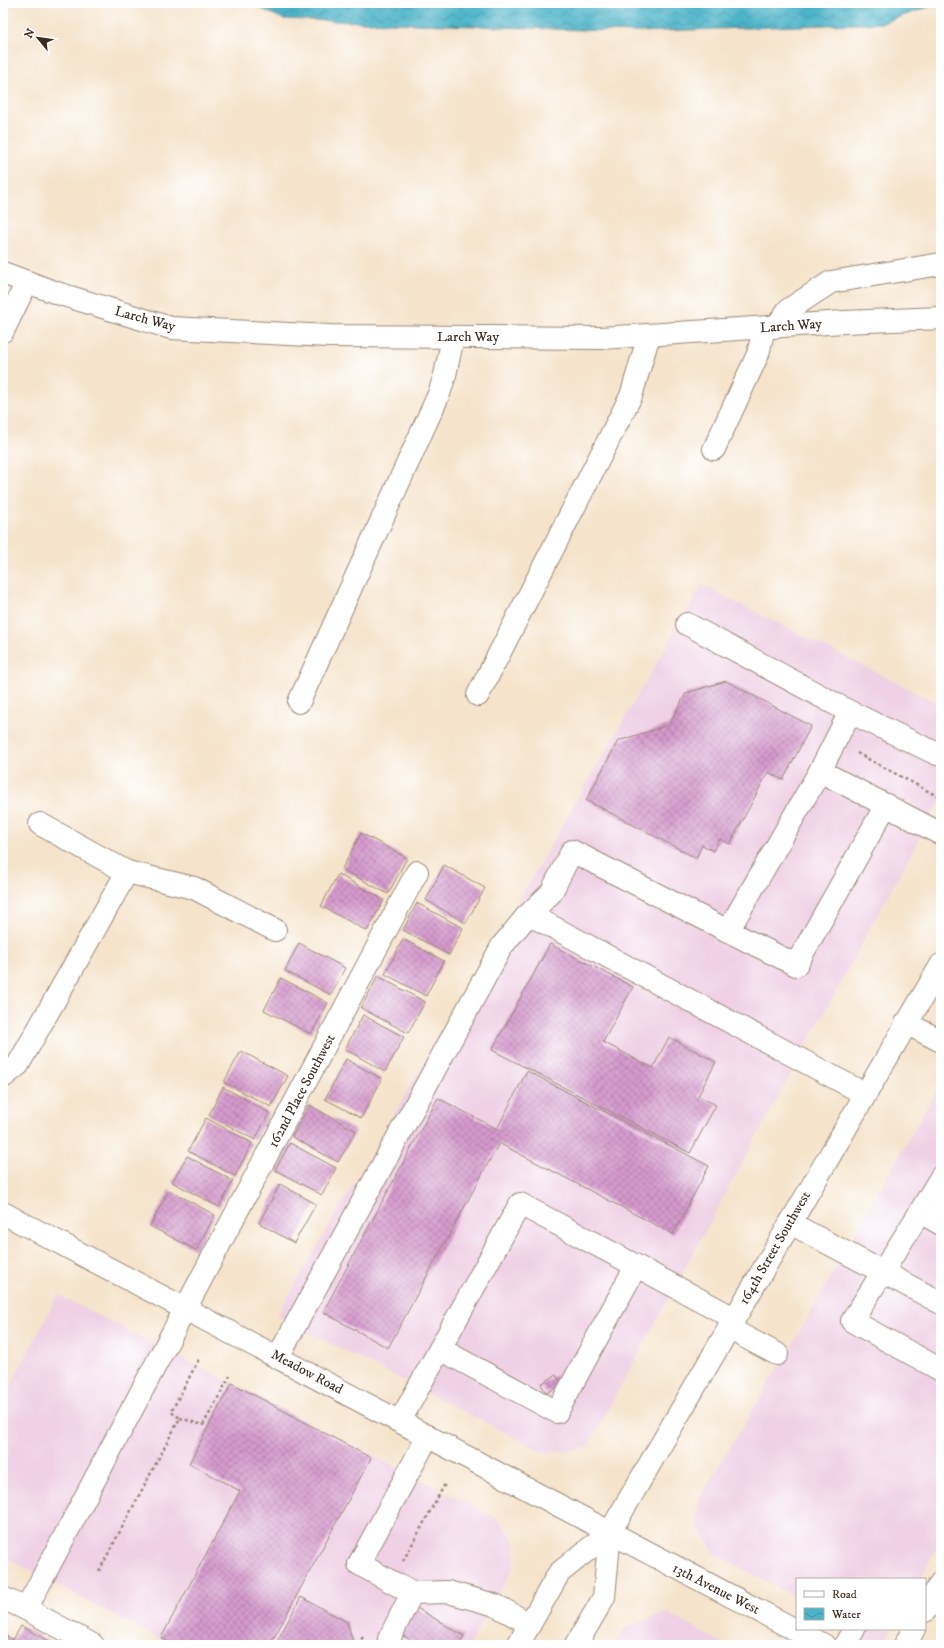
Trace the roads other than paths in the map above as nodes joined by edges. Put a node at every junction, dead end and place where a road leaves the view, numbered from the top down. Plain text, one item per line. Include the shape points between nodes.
1 (941, 264) edge
2 (3, 273) edge
3 (28, 282) junction
4 (941, 318) edge
5 (770, 327) junction
6 (3, 331) edge
7 (649, 335) junction
8 (453, 337) junction
9 (714, 449) dead end
10 (687, 624) dead end
11 (478, 695) dead end
12 (299, 702) dead end
13 (850, 712) junction
14 (937, 754) dead end
15 (820, 771) junction
16 (886, 805) junction
17 (40, 824) dead end
18 (941, 834) edge
19 (127, 872) junction
20 (417, 872) dead end
21 (526, 918) junction
22 (275, 930) dead end
23 (728, 932) junction
24 (941, 965) edge
25 (906, 1023) junction
26 (941, 1041) edge
27 (3, 1077) edge
28 (865, 1094) junction
29 (941, 1177) edge
30 (920, 1212) junction
31 (3, 1213) edge
32 (790, 1223) junction
33 (941, 1224) edge
34 (636, 1266) junction
35 (883, 1273) junction
36 (941, 1303) edge
37 (186, 1309) junction
38 (731, 1323) junction
39 (440, 1349) junction
40 (777, 1354) dead end
41 (278, 1357) junction
42 (941, 1370) edge
43 (400, 1421) junction
44 (428, 1436) junction
45 (610, 1532) junction
46 (941, 1582) edge
47 (412, 1592) junction
48 (3, 1598) edge
49 (926, 1608) edge
50 (26, 1609) junction
51 (530, 1624) junction
52 (853, 1630) edge
53 (913, 1630) edge
54 (800, 1639) edge
55 (93, 1645) edge
56 (390, 1645) edge
57 (518, 1645) edge
58 (576, 1645) edge
59 (824, 1645) edge
60 (845, 1645) edge
61 (905, 1645) edge

1 - 5 street via 831,282 788,310
2 - 3 street, Larch Way
3 - 6 street
3 - 8 street, Larch Way via 171,328 336,337
4 - 5 street, Larch Way
5 - 7 street, Larch Way
5 - 9 street
7 - 8 street, Larch Way via 601,338
7 - 11 street via 630,396
8 - 12 street via 439,394
10 - 13 street
13 - 14 street
13 - 15 street
15 - 16 street
15 - 23 street
16 - 18 street
16 - 23 street via 796,965
17 - 19 street
19 - 22 street via 194,888
19 - 27 street via 18,1064
20 - 37 street, 162nd Place Southwest
21 - 23 street via 551,893 572,851
21 - 28 street via 534,917
21 - 41 street via 502,946
24 - 25 street, 164th Street Southwest
25 - 26 street
25 - 28 street, 164th Street Southwest
28 - 32 street, 164th Street Southwest
29 - 30 street
30 - 33 street
30 - 35 street
31 - 37 street, Meadow Road
32 - 35 street
32 - 38 street, 164th Street Southwest
34 - 38 street
34 - 39 street via 520,1204
34 - 39 street via 557,1412
35 - 36 street
35 - 42 street via 852,1321
37 - 41 street, Meadow Road
37 - 50 street, 162nd Place Southwest
38 - 40 street
38 - 45 street, 164th Street Southwest
39 - 43 street
41 - 43 street, Meadow Road
43 - 44 street, Meadow Road
44 - 45 street, Meadow Road
44 - 47 street via 359,1564
45 - 51 street, 164th Street Southwest via 559,1573
45 - 54 street, 13th Avenue West
45 - 58 street, 164th Street Southwest via 604,1597
46 - 49 street
47 - 51 street via 448,1592 496,1605
47 - 56 street via 389,1639
48 - 50 street
50 - 55 street
51 - 57 street, 164th Street Southwest
52 - 60 street
53 - 61 street
54 - 59 street, 13th Avenue West

